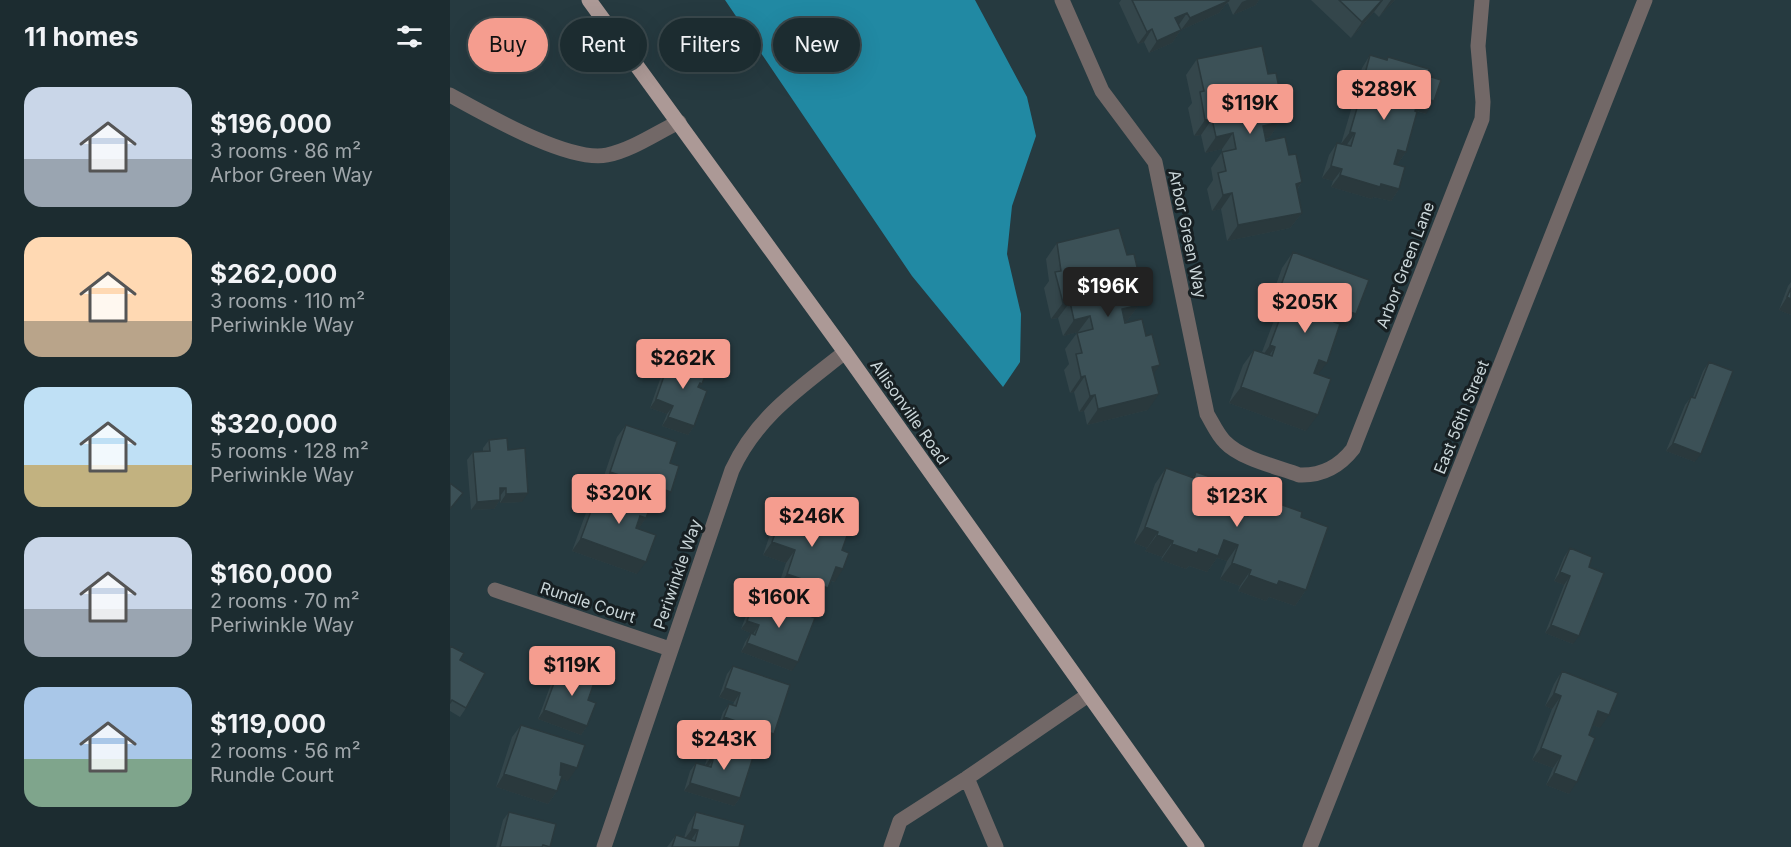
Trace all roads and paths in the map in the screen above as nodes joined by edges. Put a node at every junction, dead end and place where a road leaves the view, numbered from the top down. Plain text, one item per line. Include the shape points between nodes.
1 (589, 0) edge
2 (1062, 0) edge
3 (1482, 0) edge
4 (1645, 0) edge
5 (450, 95) edge
6 (679, 122) junction
7 (845, 352) junction
8 (1271, 465) joint
9 (495, 590) dead end
10 (670, 649) junction
11 (1088, 695) junction
12 (967, 778) junction
13 (604, 847) edge
14 (891, 847) edge
15 (996, 847) edge
16 (1197, 847) edge
17 (1310, 847) edge

1 - 6 main road, Allisonville Road
2 - 8 street, Arbor Green Way via 1102,91 1155,162 1207,414 1227,445
3 - 8 street, Arbor Green Lane via 1478,46 1482,119 1353,449 1325,473 1299,475
4 - 17 street, East 56th Street
5 - 6 street via 521,132 585,156 619,152
6 - 7 main road, Allisonville Road
7 - 10 street, Periwinkle Way via 787,398 746,443 732,470
7 - 11 main road, Allisonville Road
9 - 10 street, Rundle Court
10 - 13 street, Periwinkle Way
11 - 12 street
11 - 16 main road, Allisonville Road
12 - 14 street via 900,821
12 - 15 street

